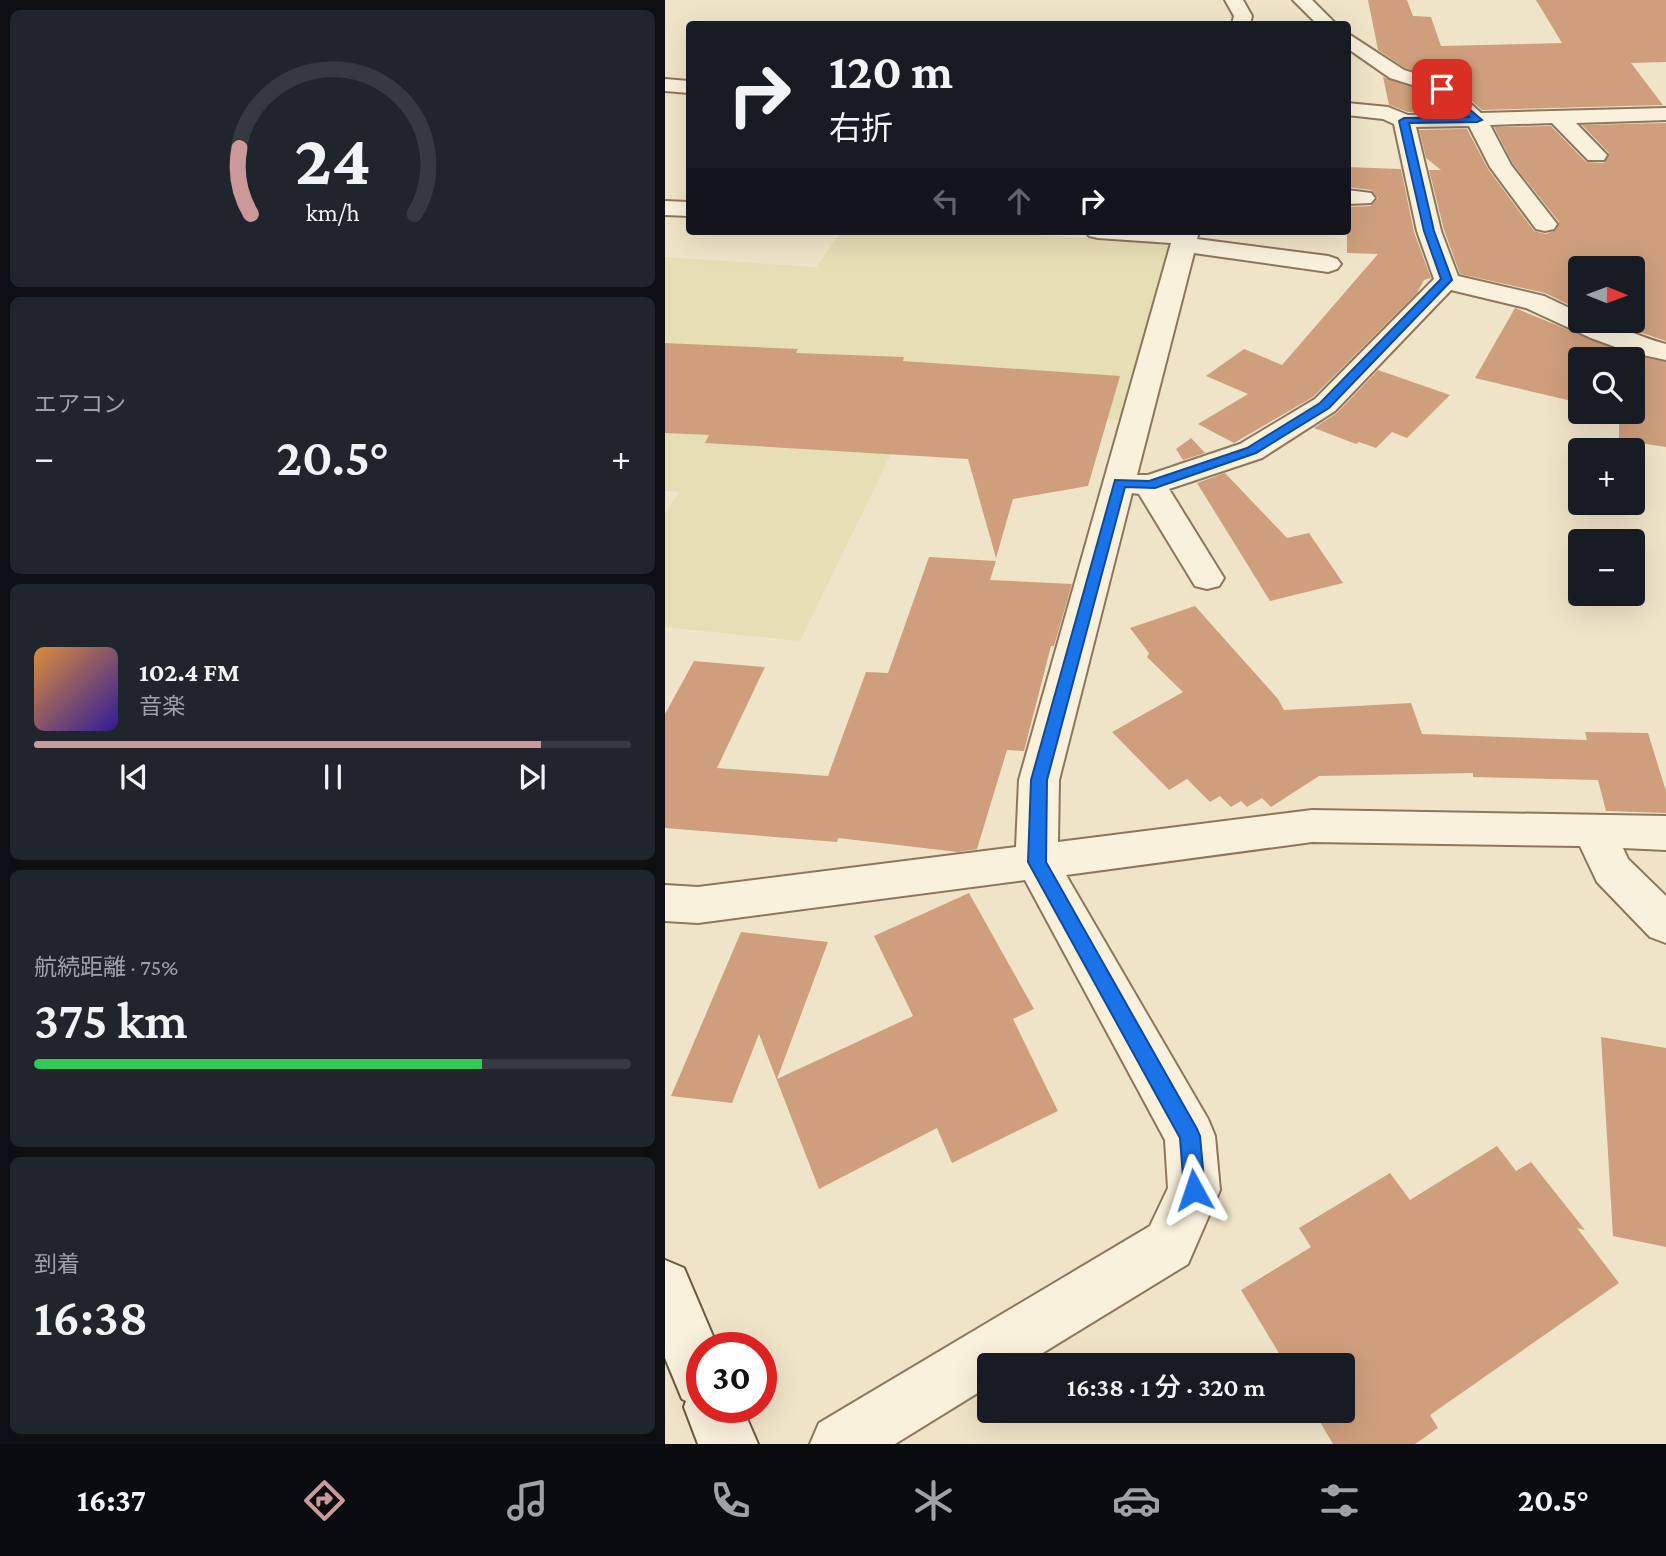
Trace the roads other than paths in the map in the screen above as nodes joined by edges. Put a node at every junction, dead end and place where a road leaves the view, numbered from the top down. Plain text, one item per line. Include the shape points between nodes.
1 (1234, 0) edge
2 (1302, 0) edge
3 (1242, 21) edge
4 (1324, 21) edge
5 (1351, 42) edge
6 (665, 85) edge
7 (686, 87) edge
8 (1351, 108) edge
9 (1666, 114) edge
10 (1559, 118) junction
11 (1477, 120) junction
12 (1404, 121) junction
13 (1596, 155) dead end
14 (665, 208) edge
15 (686, 209) edge
16 (1545, 224) dead end
17 (1156, 235) edge
18 (1185, 237) edge
19 (1328, 264) dead end
20 (1447, 280) junction
21 (1666, 352) edge
22 (1135, 484) junction
23 (1207, 578) dead end
24 (1594, 830) junction
25 (1666, 834) edge
26 (1037, 862) junction
27 (665, 904) edge
28 (1666, 924) edge
29 (665, 1287) edge
30 (686, 1339) edge
31 (719, 1423) edge
32 (728, 1444) edge
33 (840, 1444) edge

1 - 3 street
2 - 4 street
5 - 11 street via 1397,74 1442,89
6 - 7 street
8 - 12 street via 1388,113
9 - 10 street
10 - 11 street
10 - 13 street
11 - 12 street
11 - 16 street via 1501,167
12 - 20 street via 1429,231
14 - 15 street
17 - 18 street
18 - 19 street
18 - 22 street
20 - 21 street via 1535,302 1639,346
20 - 22 street via 1325,405 1251,450
22 - 23 street
22 - 26 street via 1039,780
24 - 25 street
24 - 26 street via 1312,827
24 - 28 street via 1612,870
26 - 27 street via 698,905
26 - 33 street via 1190,1136 1194,1190 1169,1245
29 - 30 street
31 - 32 street

